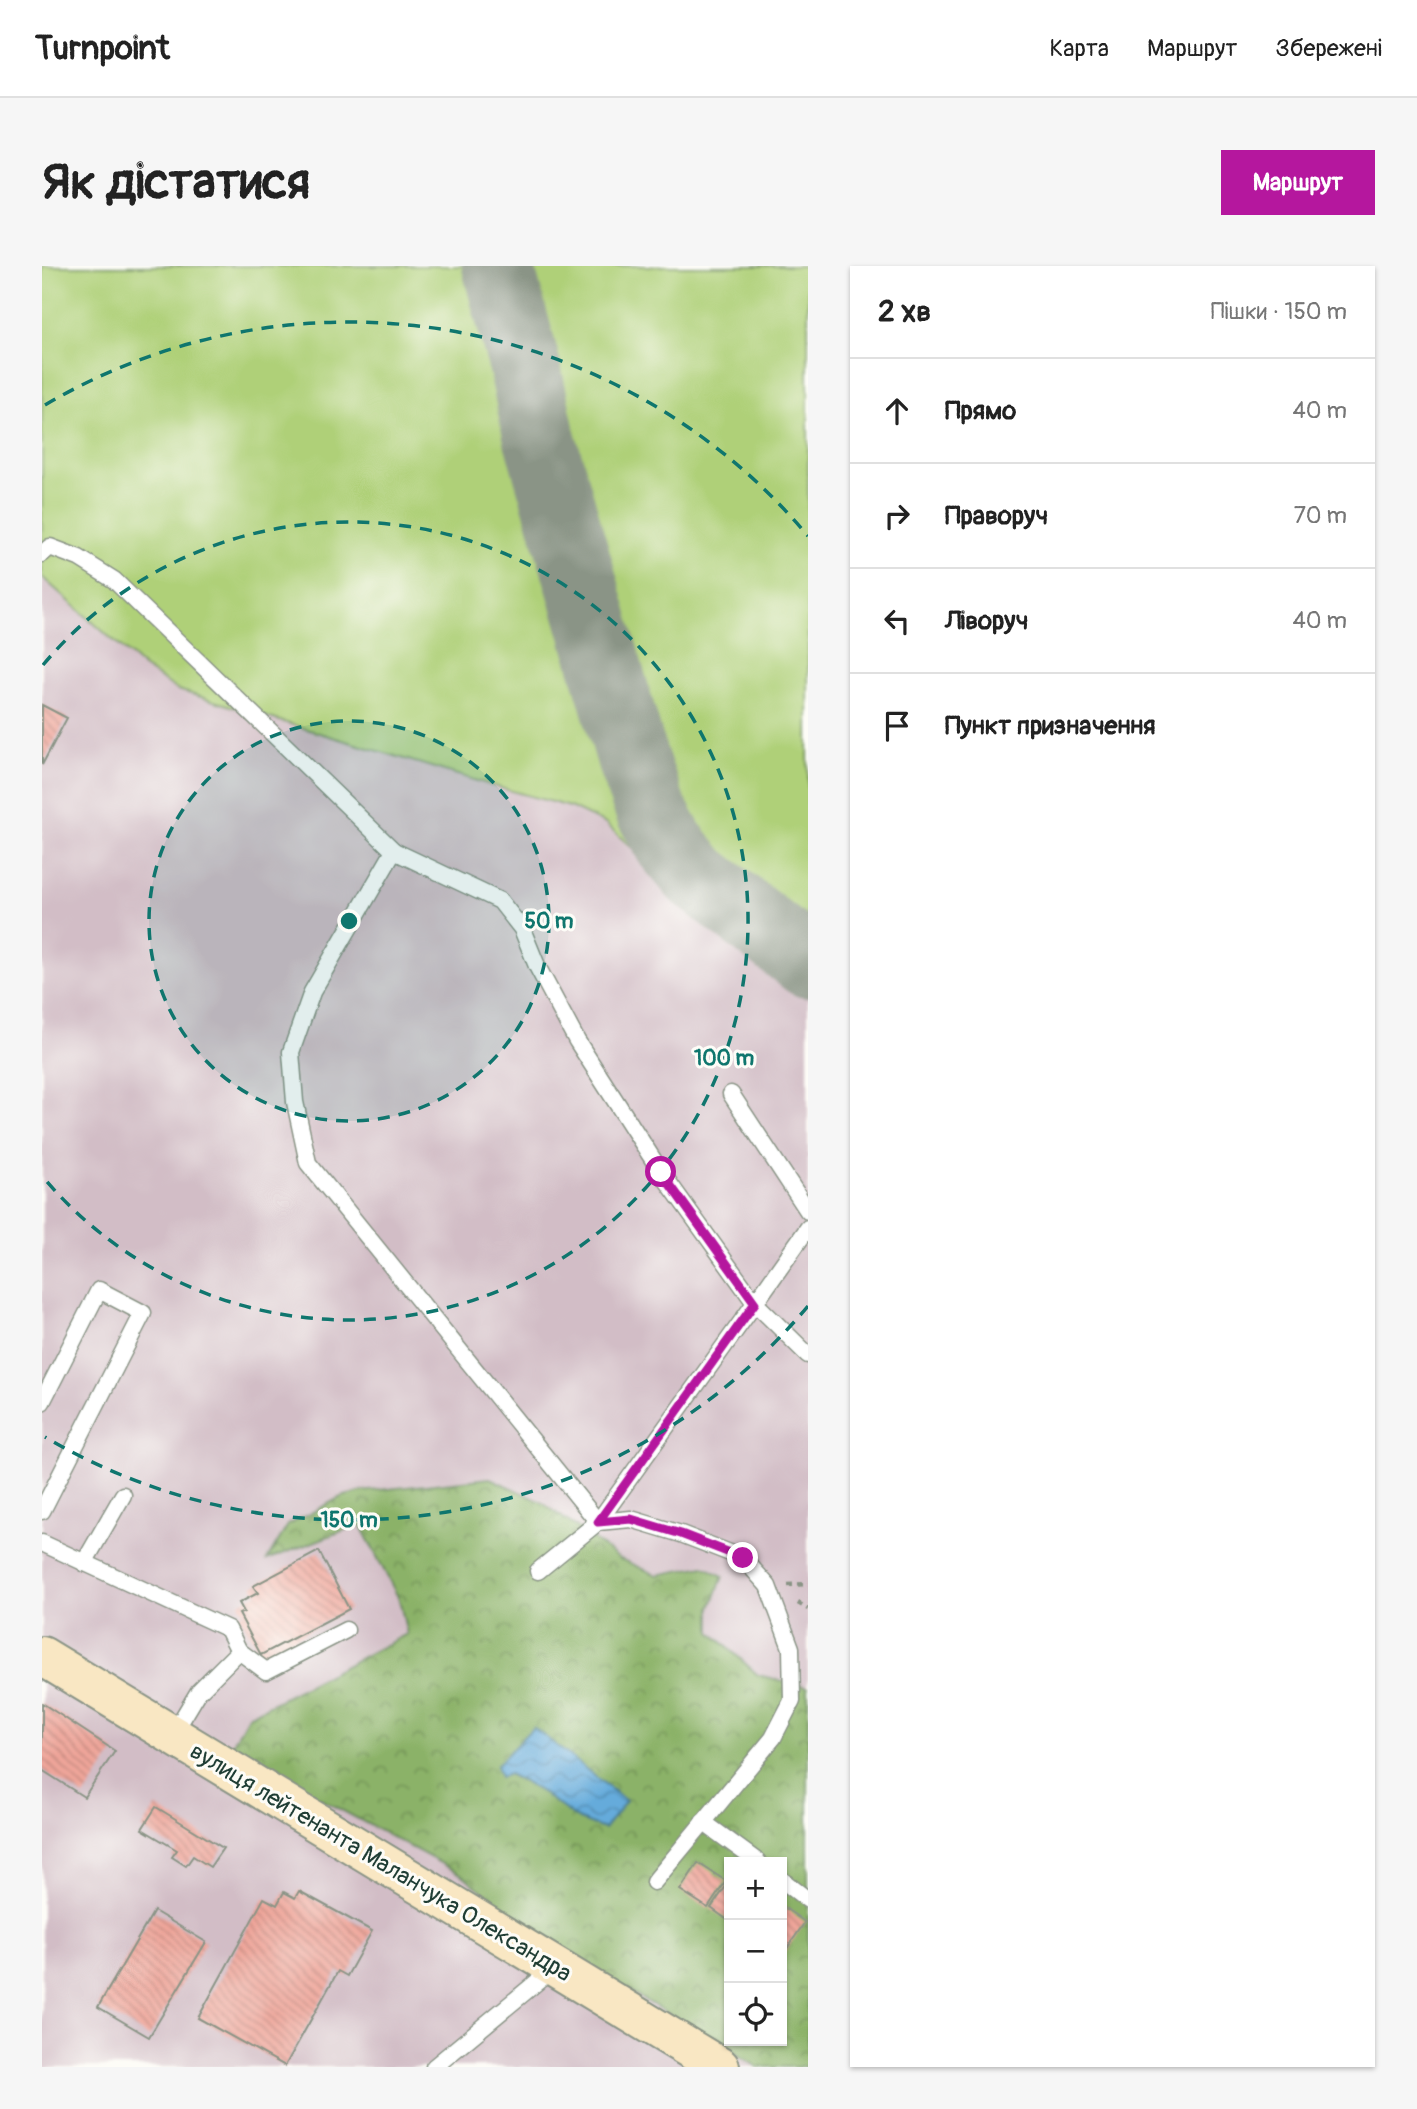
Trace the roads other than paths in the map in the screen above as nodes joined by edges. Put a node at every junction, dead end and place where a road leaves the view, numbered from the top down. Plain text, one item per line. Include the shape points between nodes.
1 (42, 554) edge
2 (394, 851) junction
3 (731, 1094) dead end
4 (808, 1211) edge
5 (808, 1228) edge
6 (755, 1303) junction
7 (808, 1355) edge
8 (42, 1402) edge
9 (123, 1495) dead end
10 (42, 1511) edge
11 (598, 1522) junction
12 (42, 1543) edge
13 (84, 1563) junction
14 (538, 1571) dead end
15 (346, 1630) dead end
16 (239, 1651) junction
17 (42, 1656) edge
18 (172, 1736) junction
19 (703, 1822) junction
20 (751, 1857) edge
21 (654, 1882) dead end
22 (787, 1884) edge
23 (808, 1899) edge
24 (554, 1968) junction
25 (434, 2067) edge
26 (720, 2067) edge

1 - 2 lane via 50,547 79,558 114,580
2 - 6 lane via 500,901 522,929 537,966 591,1063 661,1172
2 - 11 lane via 312,992 291,1052 308,1163
3 - 4 lane
5 - 6 lane
6 - 7 lane
6 - 11 lane
8 - 10 lane via 99,1290 143,1313
9 - 13 lane
11 - 14 lane
11 - 19 lane via 631,1519 743,1558 768,1586 791,1648 792,1701 773,1738
12 - 13 lane
13 - 16 lane via 228,1629
15 - 16 lane via 266,1671
16 - 18 lane via 198,1690
17 - 18 street, вулиця лейтенанта Маланчука Олександра
18 - 24 street, вулиця лейтенанта Маланчука Олександра
19 - 20 lane
19 - 21 lane
22 - 23 lane
24 - 25 lane
24 - 26 street, вулиця лейтенанта Маланчука Олександра

